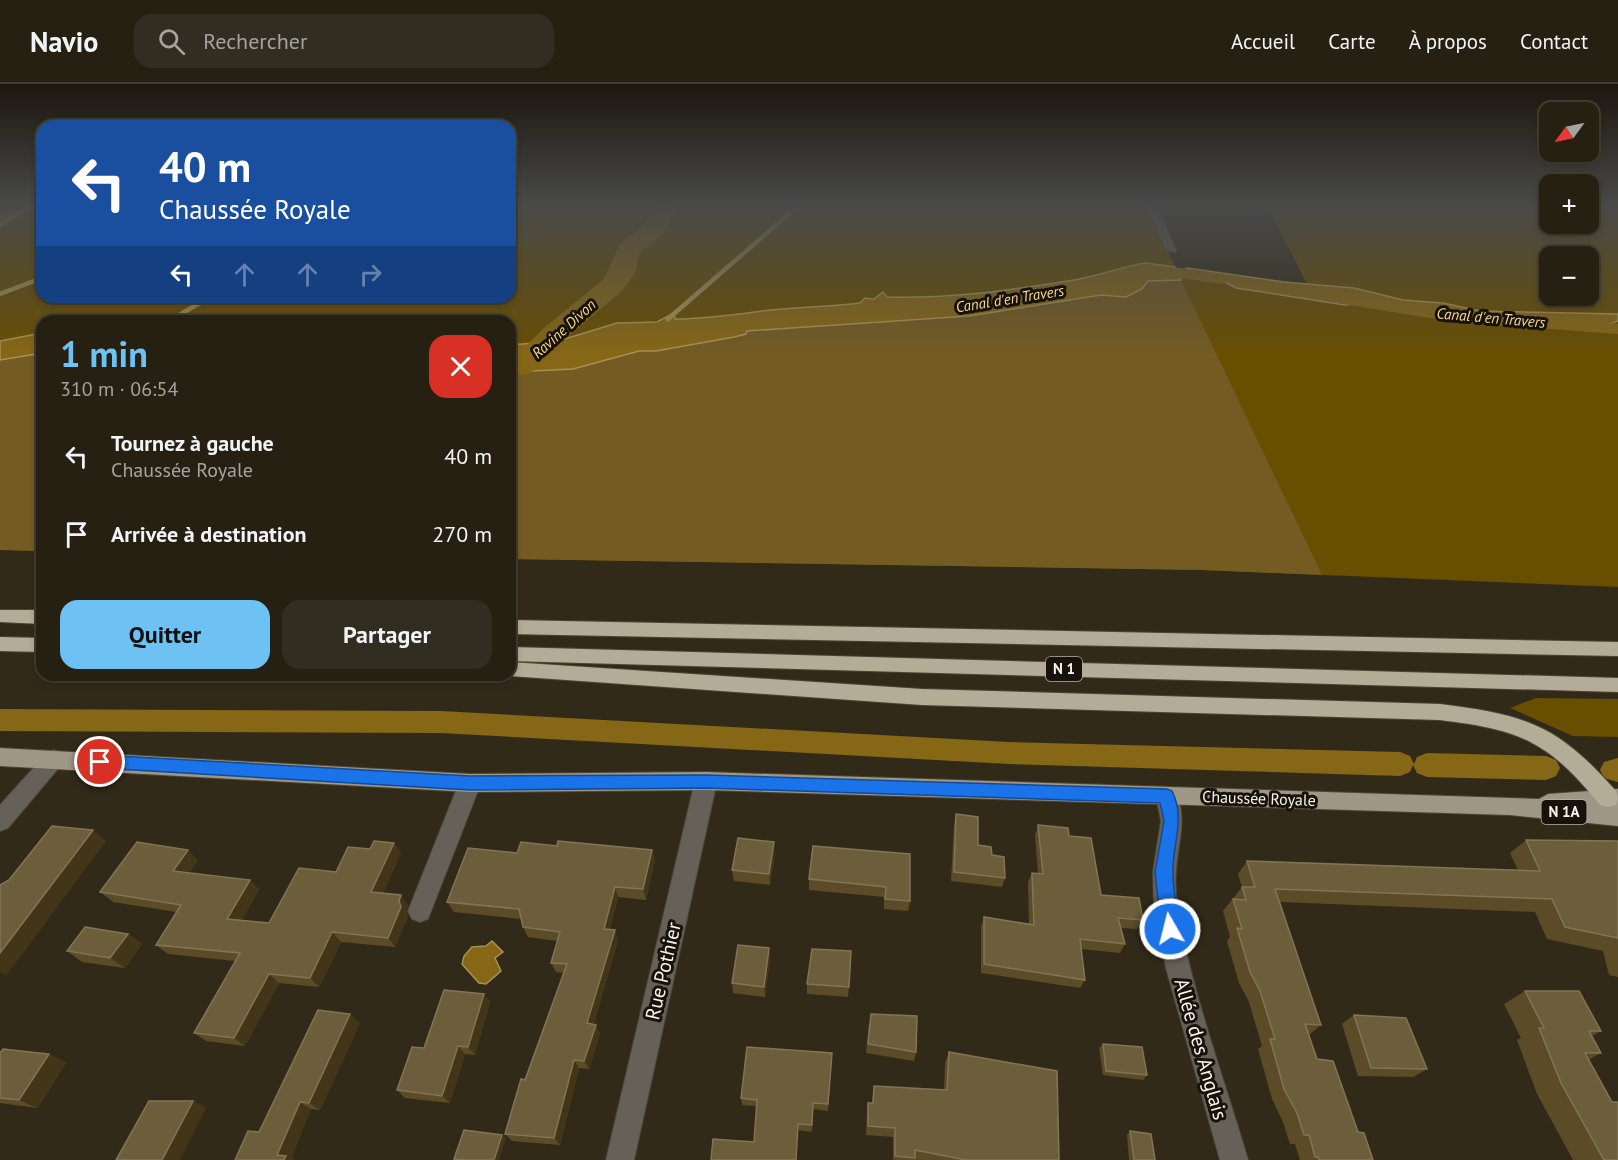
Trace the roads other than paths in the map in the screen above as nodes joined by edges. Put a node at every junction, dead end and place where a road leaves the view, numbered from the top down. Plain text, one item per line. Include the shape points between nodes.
1 (0, 616) edge
2 (36, 617) edge
3 (516, 627) edge
4 (0, 644) edge
5 (36, 645) edge
6 (1618, 649) edge
7 (516, 654) edge
8 (516, 669) edge
9 (1618, 685) edge
10 (0, 757) edge
11 (54, 759) junction
12 (706, 782) junction
13 (470, 783) junction
14 (1167, 796) junction
15 (1616, 805) edge
16 (0, 821) edge
17 (420, 911) dead end
18 (620, 1160) edge
19 (1233, 1160) edge

1 - 2 highway
3 - 6 highway, N 1
4 - 5 highway
7 - 9 highway, N 1
8 - 15 highway via 922,697 1440,712 1497,719 1532,730 1566,750
10 - 11 main road, Chaussée Royale / N 1A
11 - 13 main road, Chaussée Royale / N 1A
11 - 16 street
12 - 13 main road, Chaussée Royale / N 1A
12 - 14 main road, Chaussée Royale / N 1A
12 - 18 street, Rue Pothier
13 - 17 street
14 - 15 main road, Chaussée Royale / N 1A via 1510,806
14 - 19 street, Allée des Anglais via 1172,821 1164,872 1166,910 1178,968

